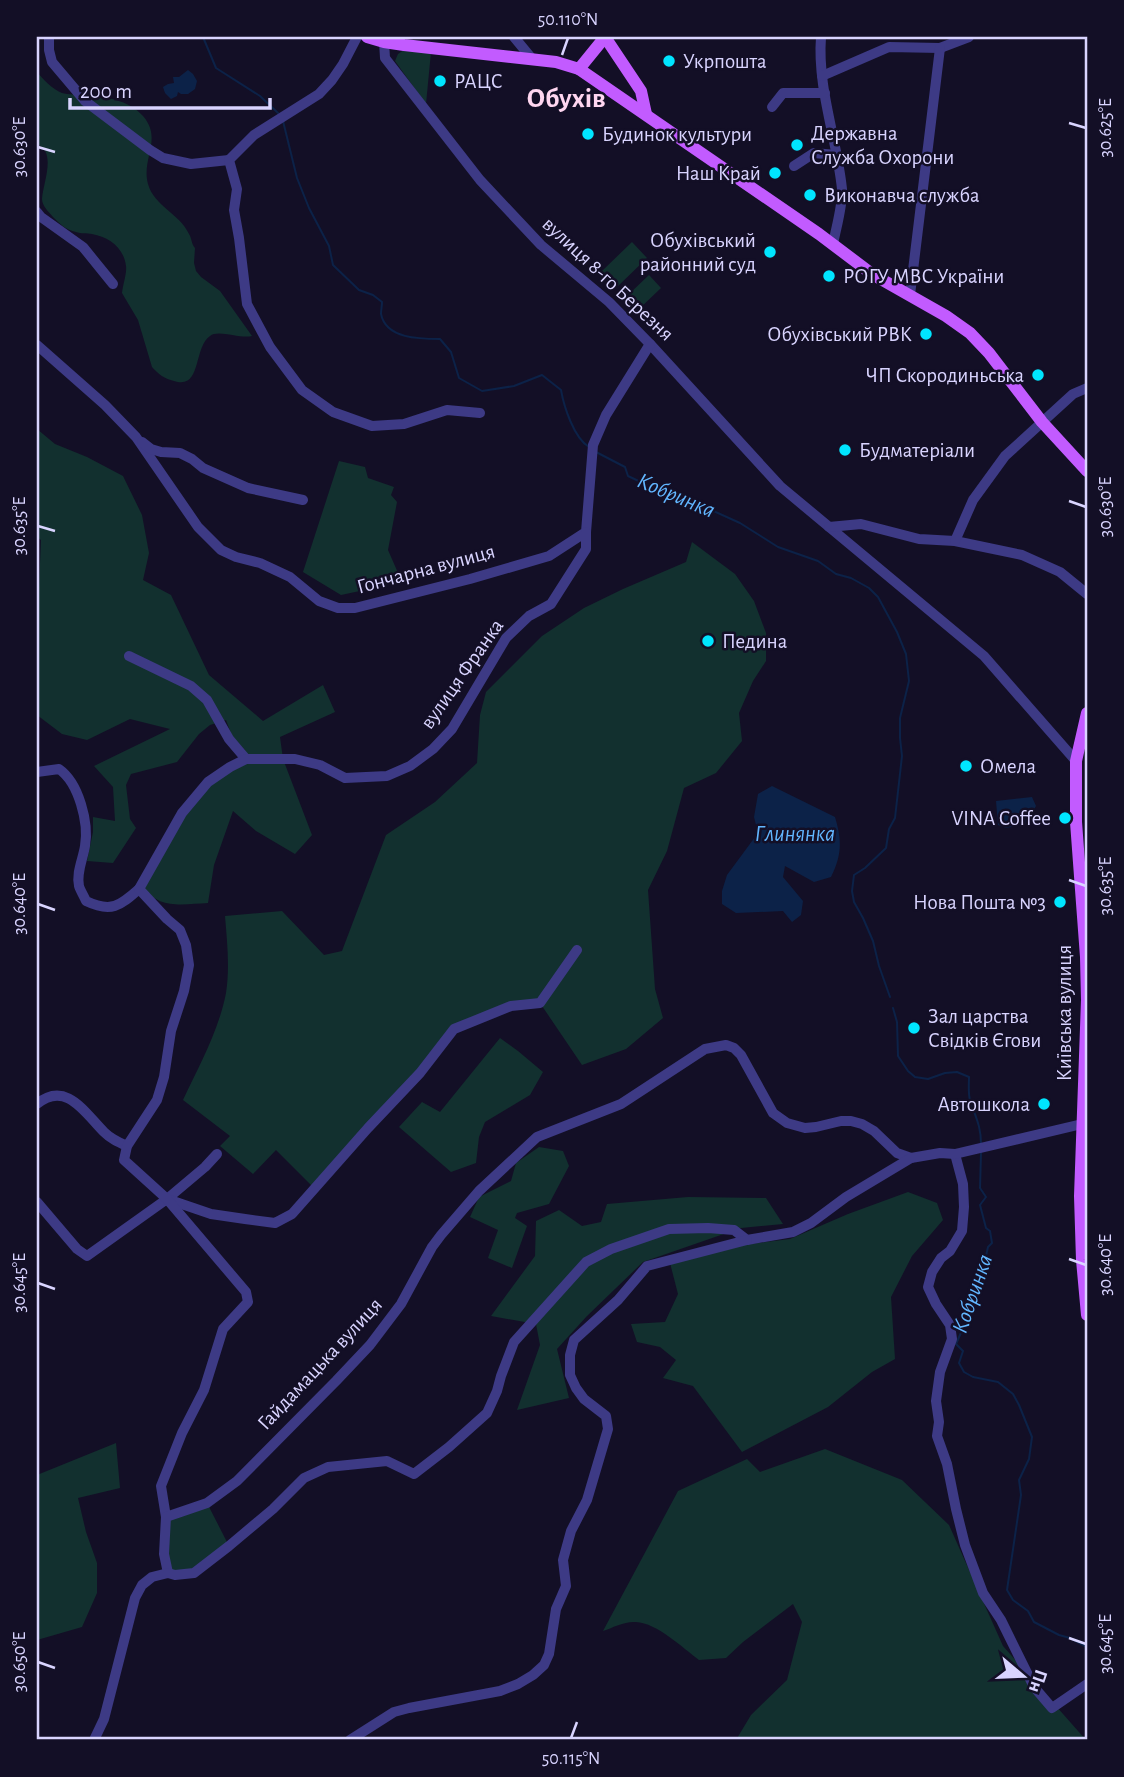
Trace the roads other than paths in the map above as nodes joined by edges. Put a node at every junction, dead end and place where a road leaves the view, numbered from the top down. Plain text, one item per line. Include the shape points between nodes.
1 (49, 37) edge
2 (357, 37) edge
3 (367, 37) edge
4 (514, 37) edge
5 (605, 37) edge
6 (821, 37) edge
7 (969, 37) edge
8 (384, 42) junction
9 (940, 48) junction
10 (533, 60) junction
11 (579, 69) junction
12 (822, 76) junction
13 (825, 93) junction
14 (772, 107) dead end
15 (646, 114) junction
16 (836, 155) junction
17 (229, 160) junction
18 (794, 166) dead end
19 (37, 212) edge
20 (833, 244) junction
21 (113, 284) dead end
22 (909, 295) junction
23 (650, 344) junction
24 (37, 345) edge
25 (1087, 388) edge
26 (480, 413) dead end
27 (1042, 422) junction
28 (136, 437) junction
29 (1087, 471) edge
30 (303, 499) dead end
31 (829, 527) junction
32 (586, 533) junction
33 (955, 541) junction
34 (1087, 594) edge
35 (129, 656) dead end
36 (1087, 713) edge
37 (246, 759) junction
38 (1076, 761) junction
39 (37, 772) edge
40 (139, 889) junction
41 (577, 950) dead end
42 (37, 1104) edge
43 (1084, 1119) edge
44 (127, 1146) junction
45 (217, 1154) dead end
46 (955, 1154) junction
47 (911, 1158) junction
48 (167, 1199) junction
49 (37, 1202) edge
50 (747, 1240) junction
51 (1087, 1315) edge
52 (166, 1517) junction
53 (168, 1573) junction
54 (1087, 1684) edge
55 (94, 1740) edge
56 (350, 1740) edge

1 - 17 street via 52,62 85,101 150,150 191,164
2 - 17 street via 319,94 254,135
3 - 8 main road
4 - 10 street
5 - 11 main road
5 - 15 main road via 640,91
6 - 12 street
7 - 9 street
8 - 10 main road
8 - 23 street, вулиця 8-го Березня via 385,58 480,180 541,245 609,302
9 - 12 street via 889,47
9 - 22 street
10 - 11 main road
11 - 15 main road
12 - 13 street
13 - 14 street via 783,93
13 - 16 street
15 - 20 main road
16 - 18 street via 814,153
16 - 20 street via 842,193
17 - 26 street via 237,189 234,210 247,304 270,347 302,390 333,412 372,426 404,424 447,410
19 - 21 street via 83,247
20 - 22 main road
22 - 27 main road via 970,333
23 - 31 street, вулиця 8-го Березня via 780,486
23 - 32 street via 606,415 592,450
24 - 28 street, Гончарна вулиця
25 - 27 street via 1073,394
27 - 29 main road
27 - 33 street via 1005,456 973,500
28 - 30 street, Гончарна вулиця via 151,449 180,453 248,488
28 - 32 street, Гончарна вулиця via 198,527 221,550 290,577 319,601 338,608 355,608 549,556
31 - 33 street via 862,524 919,539
31 - 38 street, вулиця 8-го Березня via 984,656
32 - 37 street, вулиця Франка via 586,549 551,604 529,616 506,638 452,729 411,766 387,776 345,778 295,759
33 - 34 street via 1022,555 1060,572
35 - 37 street via 207,699
36 - 38 main road, Київська вулиця
37 - 40 street via 208,782 182,813
38 - 43 main road, Київська вулиця via 1087,1000
39 - 40 street via 59,769 68,775 80,801 86,843 79,886 86,901 106,908 115,906
40 - 44 street via 180,930 189,965 157,1100
41 - 48 street via 540,1003 511,1006 454,1029 292,1214 275,1223 211,1214
42 - 44 street via 62,1095 78,1103 114,1140
43 - 46 street
43 - 51 main road, Київська вулиця via 1080,1226
44 - 48 street via 124,1160
45 - 48 street
46 - 47 street
46 - 54 street via 963,1184 961,1231 932,1272 928,1287 950,1325 952,1339 940,1372 937,1436 965,1545 983,1593 1002,1620 1034,1687 1052,1708
47 - 50 street via 793,1233
47 - 52 street, Гайдамацька вулиця via 897,1153 862,1124 841,1121 805,1128 787,1123 773,1112 734,1048 705,1049 621,1104 537,1137 479,1191 441,1235 401,1304 336,1381 237,1481 207,1503
48 - 49 street via 87,1256
48 - 52 street via 246,1292 247,1301 223,1329 204,1390 161,1486
50 - 53 street via 734,1230 669,1229 586,1262 514,1342 487,1413 414,1474 387,1461 327,1467 304,1478 274,1509 194,1573
50 - 56 street via 647,1266 574,1340 570,1375 584,1399 607,1416 607,1429 587,1500 563,1560 566,1586 544,1665 534,1675 500,1691 394,1712
52 - 53 street
53 - 55 street via 152,1577 135,1598 104,1719

